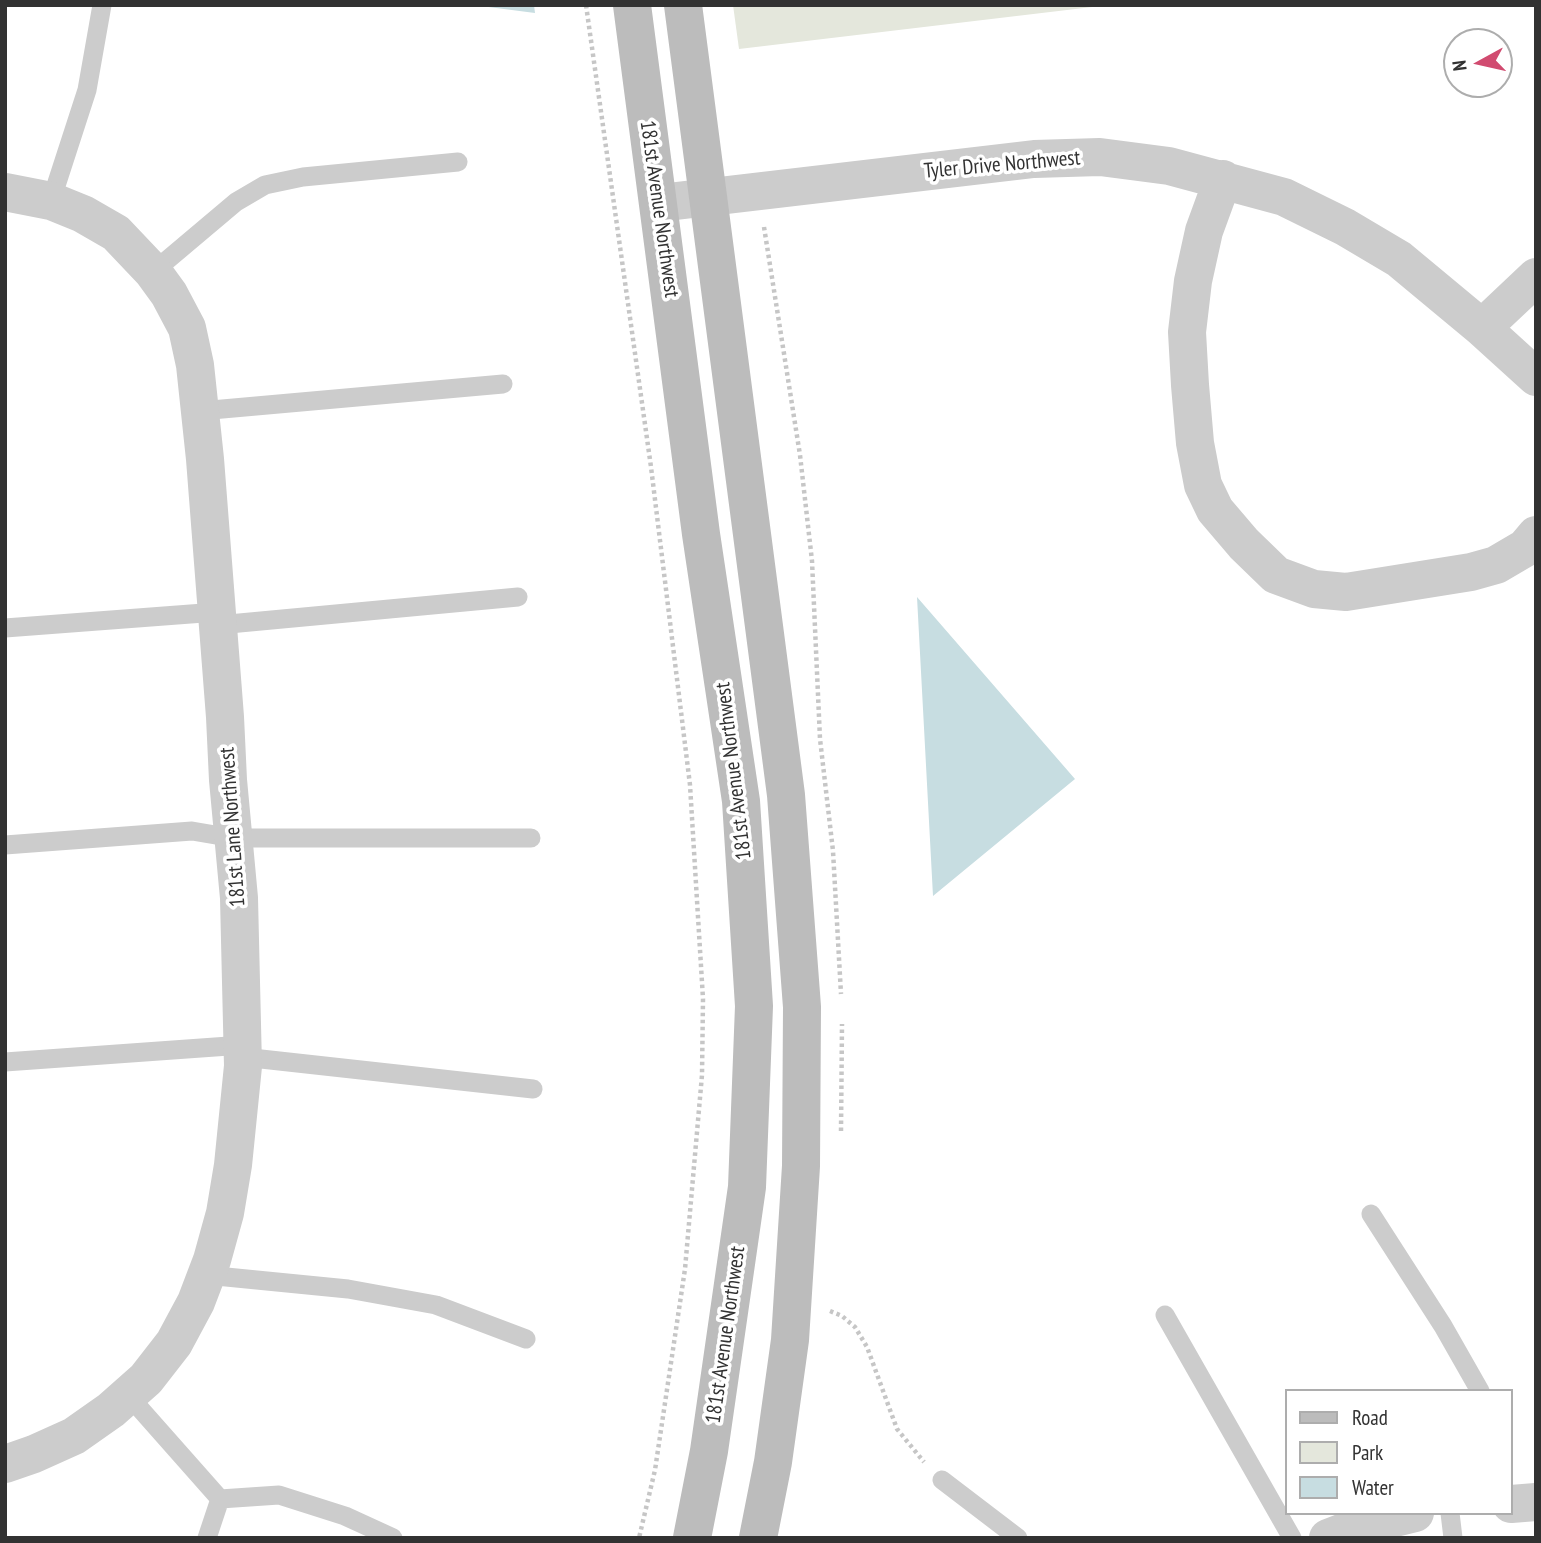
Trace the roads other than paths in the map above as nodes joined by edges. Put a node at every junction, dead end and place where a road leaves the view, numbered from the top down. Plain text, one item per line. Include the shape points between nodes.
1 (102, 5) edge
2 (632, 5) edge
3 (683, 5) edge
4 (458, 162) dead end
5 (1223, 179) junction
6 (5, 192) edge
7 (709, 196) junction
8 (51, 201) junction
9 (659, 203) junction
10 (153, 272) junction
11 (1536, 277) edge
12 (1482, 328) junction
13 (1536, 377) edge
14 (502, 384) dead end
15 (200, 411) junction
16 (1536, 535) edge
17 (518, 597) dead end
18 (217, 618) junction
19 (5, 628) edge
20 (233, 838) junction
21 (531, 838) dead end
22 (5, 845) edge
23 (243, 1051) junction
24 (5, 1062) edge
25 (533, 1089) dead end
26 (1371, 1214) dead end
27 (206, 1275) junction
28 (1165, 1315) dead end
29 (526, 1339) dead end
30 (1479, 1389) edge
31 (128, 1395) junction
32 (5, 1464) edge
33 (942, 1480) road end
34 (220, 1499) junction
35 (1536, 1502) edge
36 (1513, 1504) edge
37 (1407, 1515) edge
38 (1450, 1515) edge
39 (207, 1538) edge
40 (393, 1538) edge
41 (692, 1538) edge
42 (758, 1538) edge
43 (1018, 1538) edge
44 (1292, 1538) edge
45 (1328, 1538) edge
46 (1453, 1538) edge

1 - 8 lane via 87,90
2 - 9 main road, 181st Avenue Northwest
3 - 7 main road
4 - 10 lane via 265,185 236,202
5 - 7 street, Tyler Drive Northwest via 1100,157 1034,159
5 - 12 street, Tyler Drive Northwest via 1284,197 1345,227 1399,259
5 - 16 street via 1204,231 1193,281 1188,332 1190,385 1203,485 1215,509 1244,544 1276,575 1314,589 1346,592 1496,565 1525,548
6 - 8 street, 181st Lane Northwest
7 - 9 street, Tyler Drive Northwest
7 - 42 main road via 786,795 802,1007 802,1166 790,1340 774,1462
8 - 10 street, 181st Lane Northwest via 116,233
9 - 41 main road, 181st Avenue Northwest via 741,801 754,1006 747,1188
10 - 15 street, 181st Lane Northwest via 187,328
11 - 12 street
12 - 13 street, Tyler Drive Northwest
14 - 15 lane
15 - 18 street, 181st Lane Northwest
17 - 18 lane
18 - 19 lane
18 - 20 street, 181st Lane Northwest
20 - 21 lane
20 - 22 lane via 192,831
20 - 23 street, 181st Lane Northwest
23 - 24 lane
23 - 25 lane
23 - 27 street, 181st Lane Northwest via 229,1189
26 - 30 lane
27 - 29 lane via 348,1289 436,1305
27 - 31 street, 181st Lane Northwest via 174,1343
28 - 44 lane
31 - 32 street, 181st Lane Northwest via 75,1436
31 - 34 lane
33 - 43 lane
34 - 39 lane
34 - 40 lane via 279,1495 345,1516
35 - 36 street
37 - 45 street
38 - 46 lane

